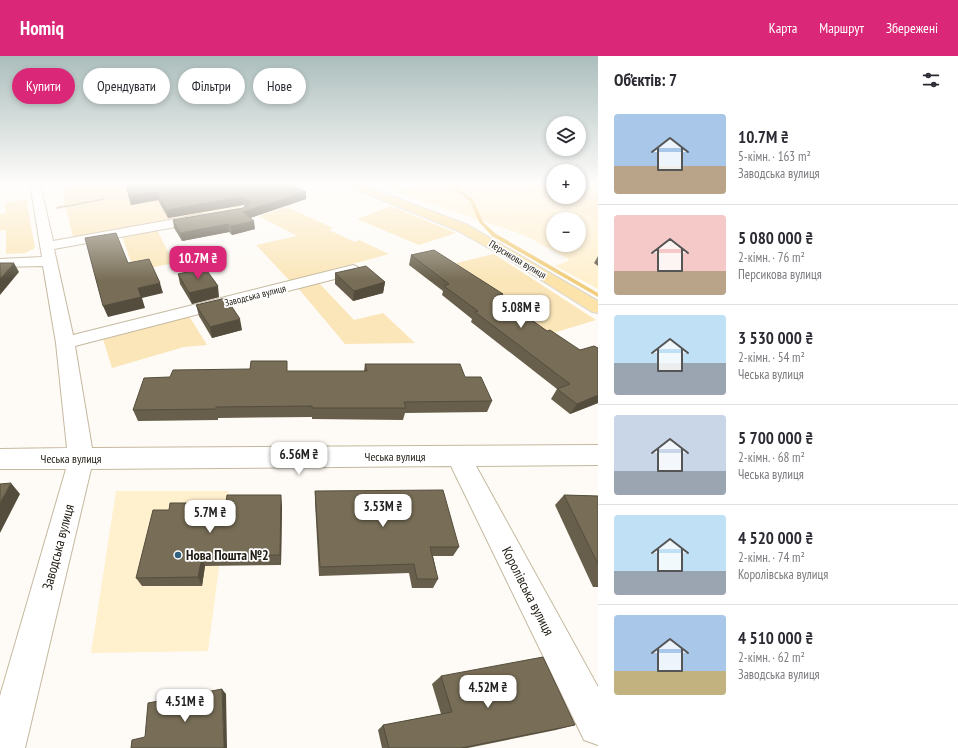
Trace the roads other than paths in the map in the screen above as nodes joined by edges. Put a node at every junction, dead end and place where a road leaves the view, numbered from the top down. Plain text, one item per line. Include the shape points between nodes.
1 (41, 215) edge
2 (431, 215) edge
3 (212, 216) edge
4 (49, 253) junction
5 (0, 263) edge
6 (353, 270) edge
7 (598, 308) edge
8 (65, 343) junction
9 (598, 455) edge
10 (458, 456) junction
11 (81, 459) junction
12 (0, 460) edge
13 (598, 726) edge
14 (5, 748) edge

1 - 4 street, Заводська вулиця
2 - 7 main road, Персикова вулиця via 464,228
3 - 4 street
4 - 5 street
4 - 8 street, Заводська вулиця
6 - 8 street, Заводська вулиця
8 - 11 street, Заводська вулиця
9 - 10 street, Чеська вулиця
10 - 11 street, Чеська вулиця
10 - 13 street, Королівська вулиця
11 - 12 street, Чеська вулиця
11 - 14 street, Заводська вулиця

